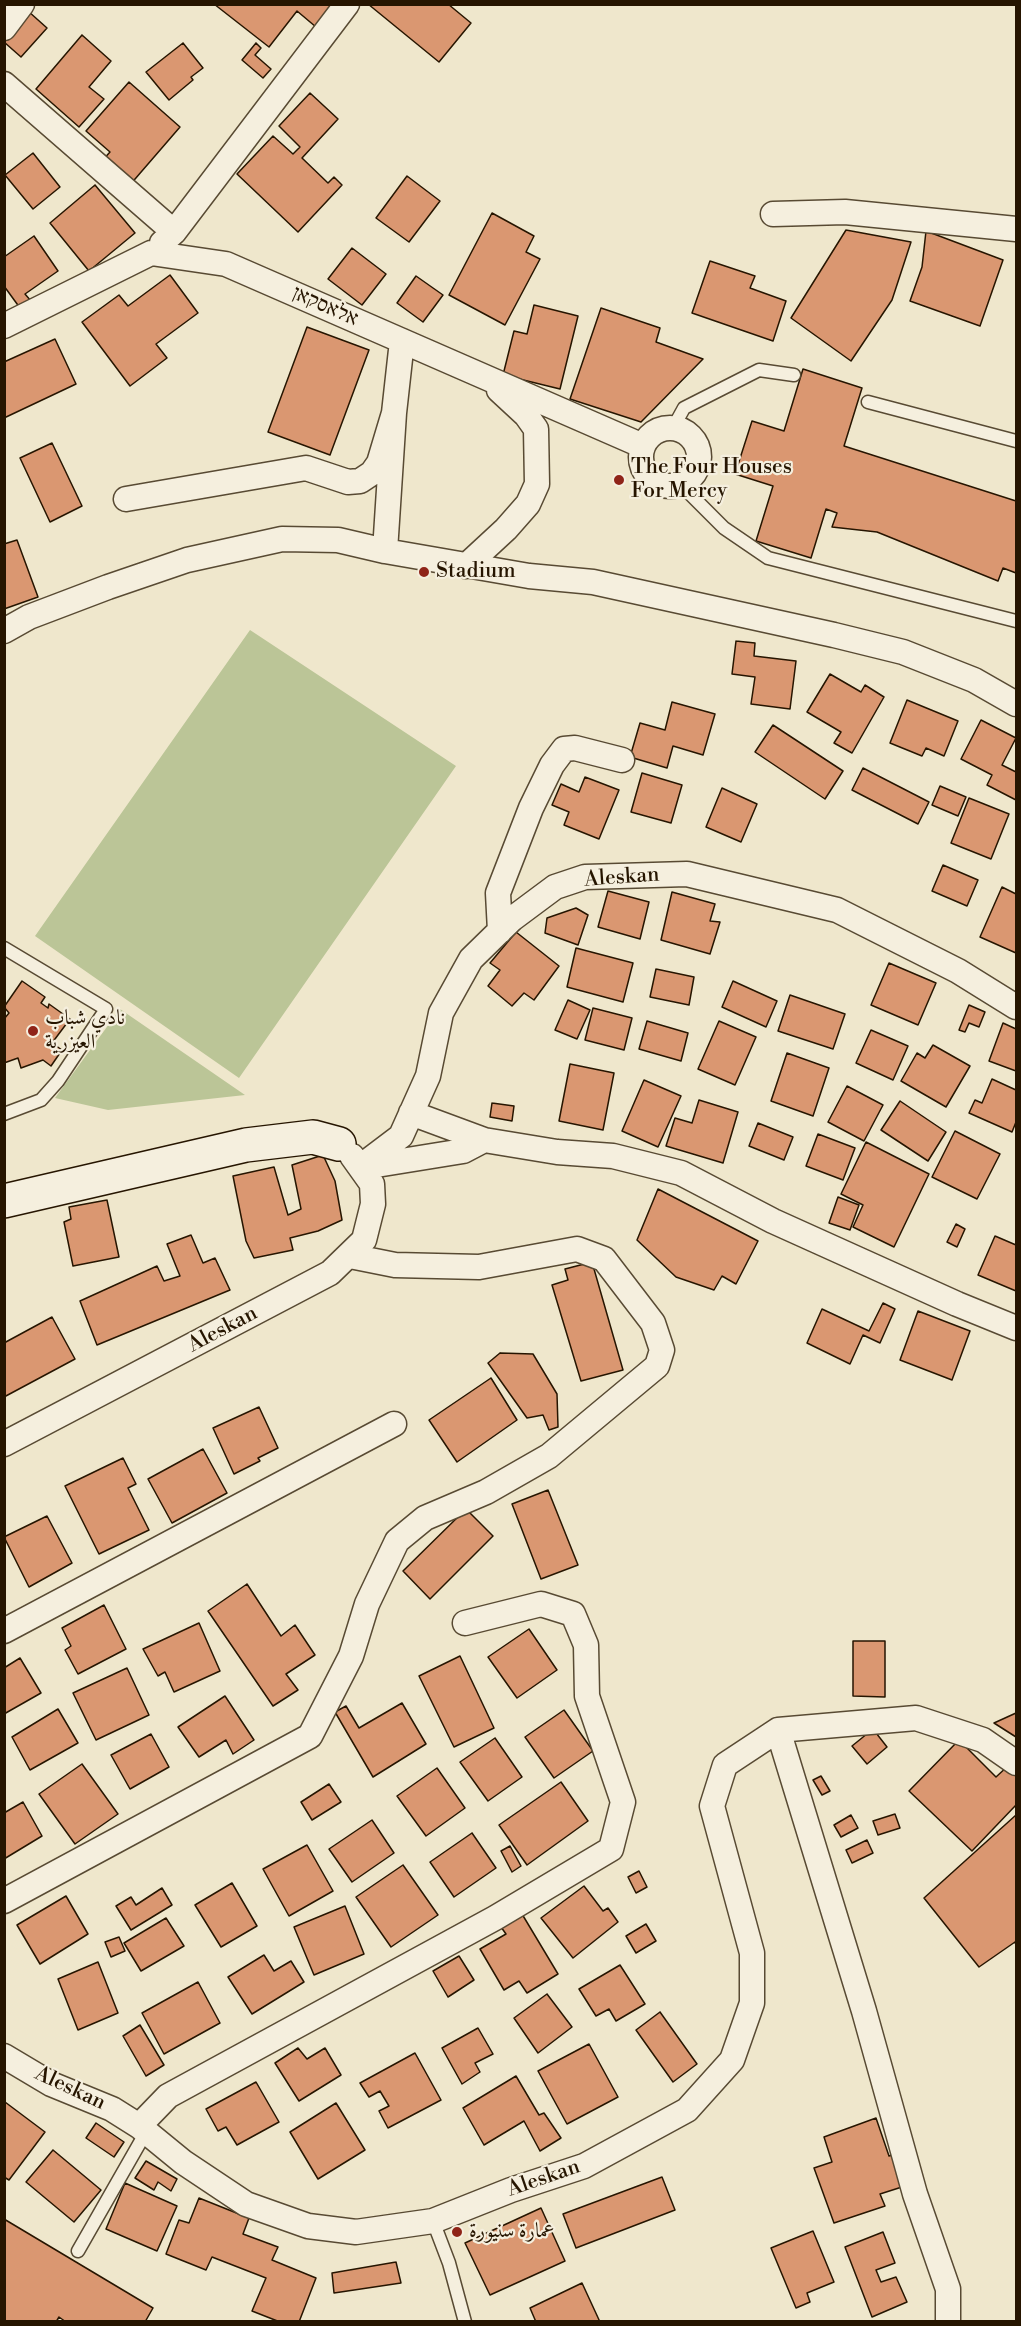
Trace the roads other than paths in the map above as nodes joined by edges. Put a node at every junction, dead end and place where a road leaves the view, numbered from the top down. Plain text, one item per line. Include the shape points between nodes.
1 (22, 4) edge
2 (347, 4) edge
3 (4, 28) edge
4 (4, 84) edge
5 (774, 214) dead end
6 (1017, 229) edge
7 (174, 232) junction
8 (151, 253) junction
9 (4, 326) edge
10 (402, 341) junction
11 (794, 375) dead end
12 (485, 377) junction
13 (868, 402) dead end
14 (394, 413) junction
15 (673, 428) junction
16 (1017, 441) edge
17 (643, 446) junction
18 (680, 484) junction
19 (126, 499) dead end
20 (385, 551) junction
21 (466, 566) junction
22 (1017, 621) edge
23 (4, 631) edge
24 (1017, 705) edge
25 (622, 760) dead end
26 (500, 930) junction
27 (4, 948) edge
28 (1017, 1007) edge
29 (411, 1113) junction
30 (4, 1114) edge
31 (484, 1140) junction
32 (349, 1156) junction
33 (4, 1201) edge
34 (351, 1256) junction
35 (1017, 1328) edge
36 (394, 1424) dead end
37 (4, 1444) edge
38 (465, 1623) dead end
39 (4, 1631) edge
40 (778, 1730) junction
41 (1017, 1763) edge
42 (4, 1901) edge
43 (4, 2056) edge
44 (143, 2129) junction
45 (433, 2221) junction
46 (78, 2251) dead end
47 (465, 2322) edge
48 (948, 2322) edge

1 - 3 street
2 - 7 street
4 - 7 street
5 - 6 street via 845,212
7 - 8 street
8 - 9 street
8 - 10 street, אלאסקאן via 226,264
10 - 12 street, אלאסקאן
10 - 14 street
11 - 15 lane via 759,370 684,408
12 - 17 street, אלאסקאן
12 - 21 street via 536,429 537,484 528,504
13 - 16 lane
14 - 19 street via 378,463 360,481 348,482 306,468
14 - 20 street
15 - 17 street via 655,432
15 - 18 street via 690,436 698,453 694,471
17 - 18 street via 641,456 646,474 661,484
18 - 22 lane via 724,528 768,558
20 - 21 street
20 - 23 street via 338,540 282,539 187,560 108,587
21 - 24 street via 593,582 868,643 975,680
25 - 26 street via 575,748 564,749 552,765 498,894
26 - 28 street, Aleskan via 555,887 585,878 687,874 837,910 958,971
26 - 29 street, Aleskan via 471,959 441,1013 428,1076
27 - 30 lane via 106,1009 41,1100
29 - 31 street
29 - 32 street, Aleskan via 401,1136
31 - 32 street via 463,1151
31 - 35 street via 613,1156 681,1173 773,1221
32 - 33 street via 314,1137 246,1145
32 - 34 street, Aleskan via 372,1185 373,1204 364,1240
34 - 37 street, Aleskan via 330,1273
34 - 42 street via 395,1265 479,1267 578,1249 604,1259 653,1323 662,1350 657,1366 549,1456 486,1492 425,1518 398,1540 367,1604 351,1656 310,1736
36 - 39 street
38 - 44 street via 541,1604 573,1614 586,1645 587,1696 623,1802 611,1849 485,1923 168,2096
40 - 41 street via 916,1718 983,1740
40 - 45 street, Aleskan via 725,1765 712,1806 752,1953 752,2003 732,2060 687,2110 584,2166
40 - 48 street via 915,2194 948,2289
43 - 44 street, Aleskan via 51,2084 112,2109
44 - 45 street, Aleskan via 183,2162 246,2204 308,2226 356,2232
44 - 46 lane
45 - 47 lane

